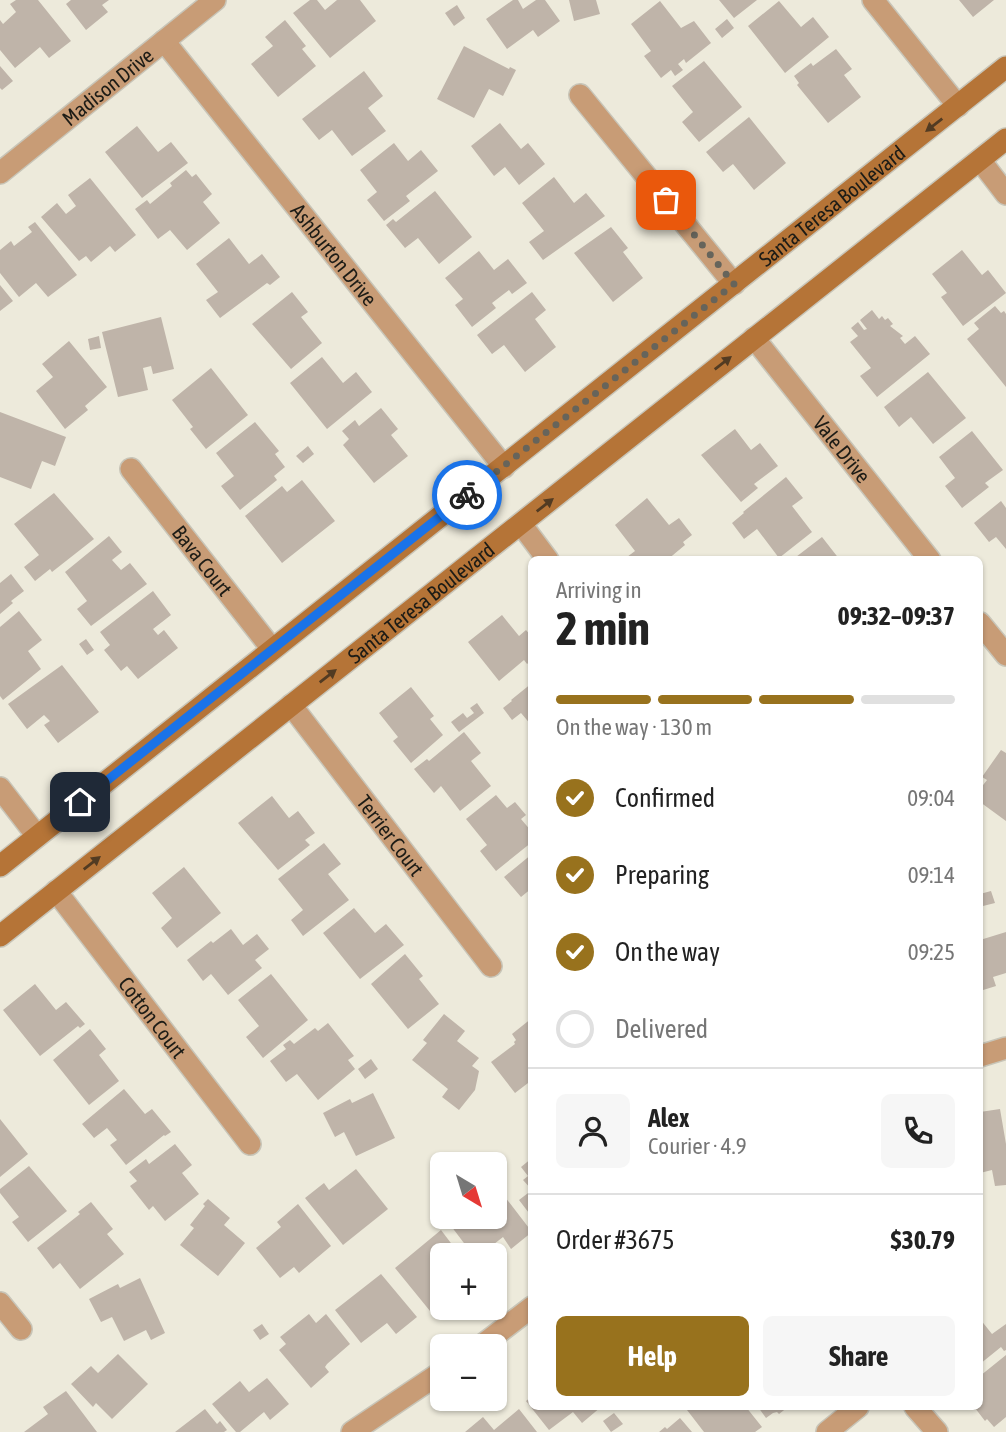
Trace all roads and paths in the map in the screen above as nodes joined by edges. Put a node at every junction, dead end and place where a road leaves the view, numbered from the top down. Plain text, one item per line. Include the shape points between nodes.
1 (215, 0) edge
2 (873, 0) edge
3 (164, 41) junction
4 (1006, 67) edge
5 (580, 95) dead end
6 (958, 106) junction
7 (1006, 139) edge
8 (980, 160) junction
9 (0, 173) edge
10 (1006, 194) edge
11 (734, 284) junction
12 (754, 338) junction
13 (504, 467) junction
14 (131, 469) dead end
15 (521, 524) junction
16 (545, 556) edge
17 (927, 556) edge
18 (983, 627) edge
19 (272, 649) junction
20 (1006, 655) edge
21 (291, 705) junction
22 (0, 788) edge
23 (37, 836) junction
24 (0, 866) edge
25 (56, 891) junction
26 (0, 936) edge
27 (491, 966) dead end
28 (1006, 1048) edge
29 (983, 1055) edge
30 (250, 1144) dead end
31 (0, 1303) edge
32 (528, 1310) edge
33 (20, 1329) dead end
34 (497, 1334) edge
35 (430, 1380) edge
36 (854, 1410) edge
37 (918, 1410) edge
38 (352, 1432) edge
39 (827, 1432) edge
40 (937, 1432) edge

1 - 3 street, Madison Drive
2 - 6 street
3 - 9 street, Madison Drive
3 - 13 street, Ashburton Drive
4 - 6 main road, Santa Teresa Boulevard
5 - 11 street
6 -> 11 main road, Santa Teresa Boulevard
7 - 8 main road, Santa Teresa Boulevard
8 - 10 street
8 - 12 main road, Santa Teresa Boulevard
11 - 13 main road, Santa Teresa Boulevard
15 -> 12 main road, Santa Teresa Boulevard
12 - 17 street, Vale Drive
13 - 19 main road, Santa Teresa Boulevard
14 - 19 street, Bava Court
15 - 16 street
21 -> 15 main road, Santa Teresa Boulevard
18 - 20 street
19 - 23 main road, Santa Teresa Boulevard
25 -> 21 main road, Santa Teresa Boulevard
21 - 27 street, Terrier Court
22 - 23 street
23 - 24 main road, Santa Teresa Boulevard
25 - 26 main road, Santa Teresa Boulevard
25 - 30 street, Cotton Court
28 - 29 street
31 - 33 street
32 - 34 street
35 - 38 street
36 - 39 street
37 - 40 street

